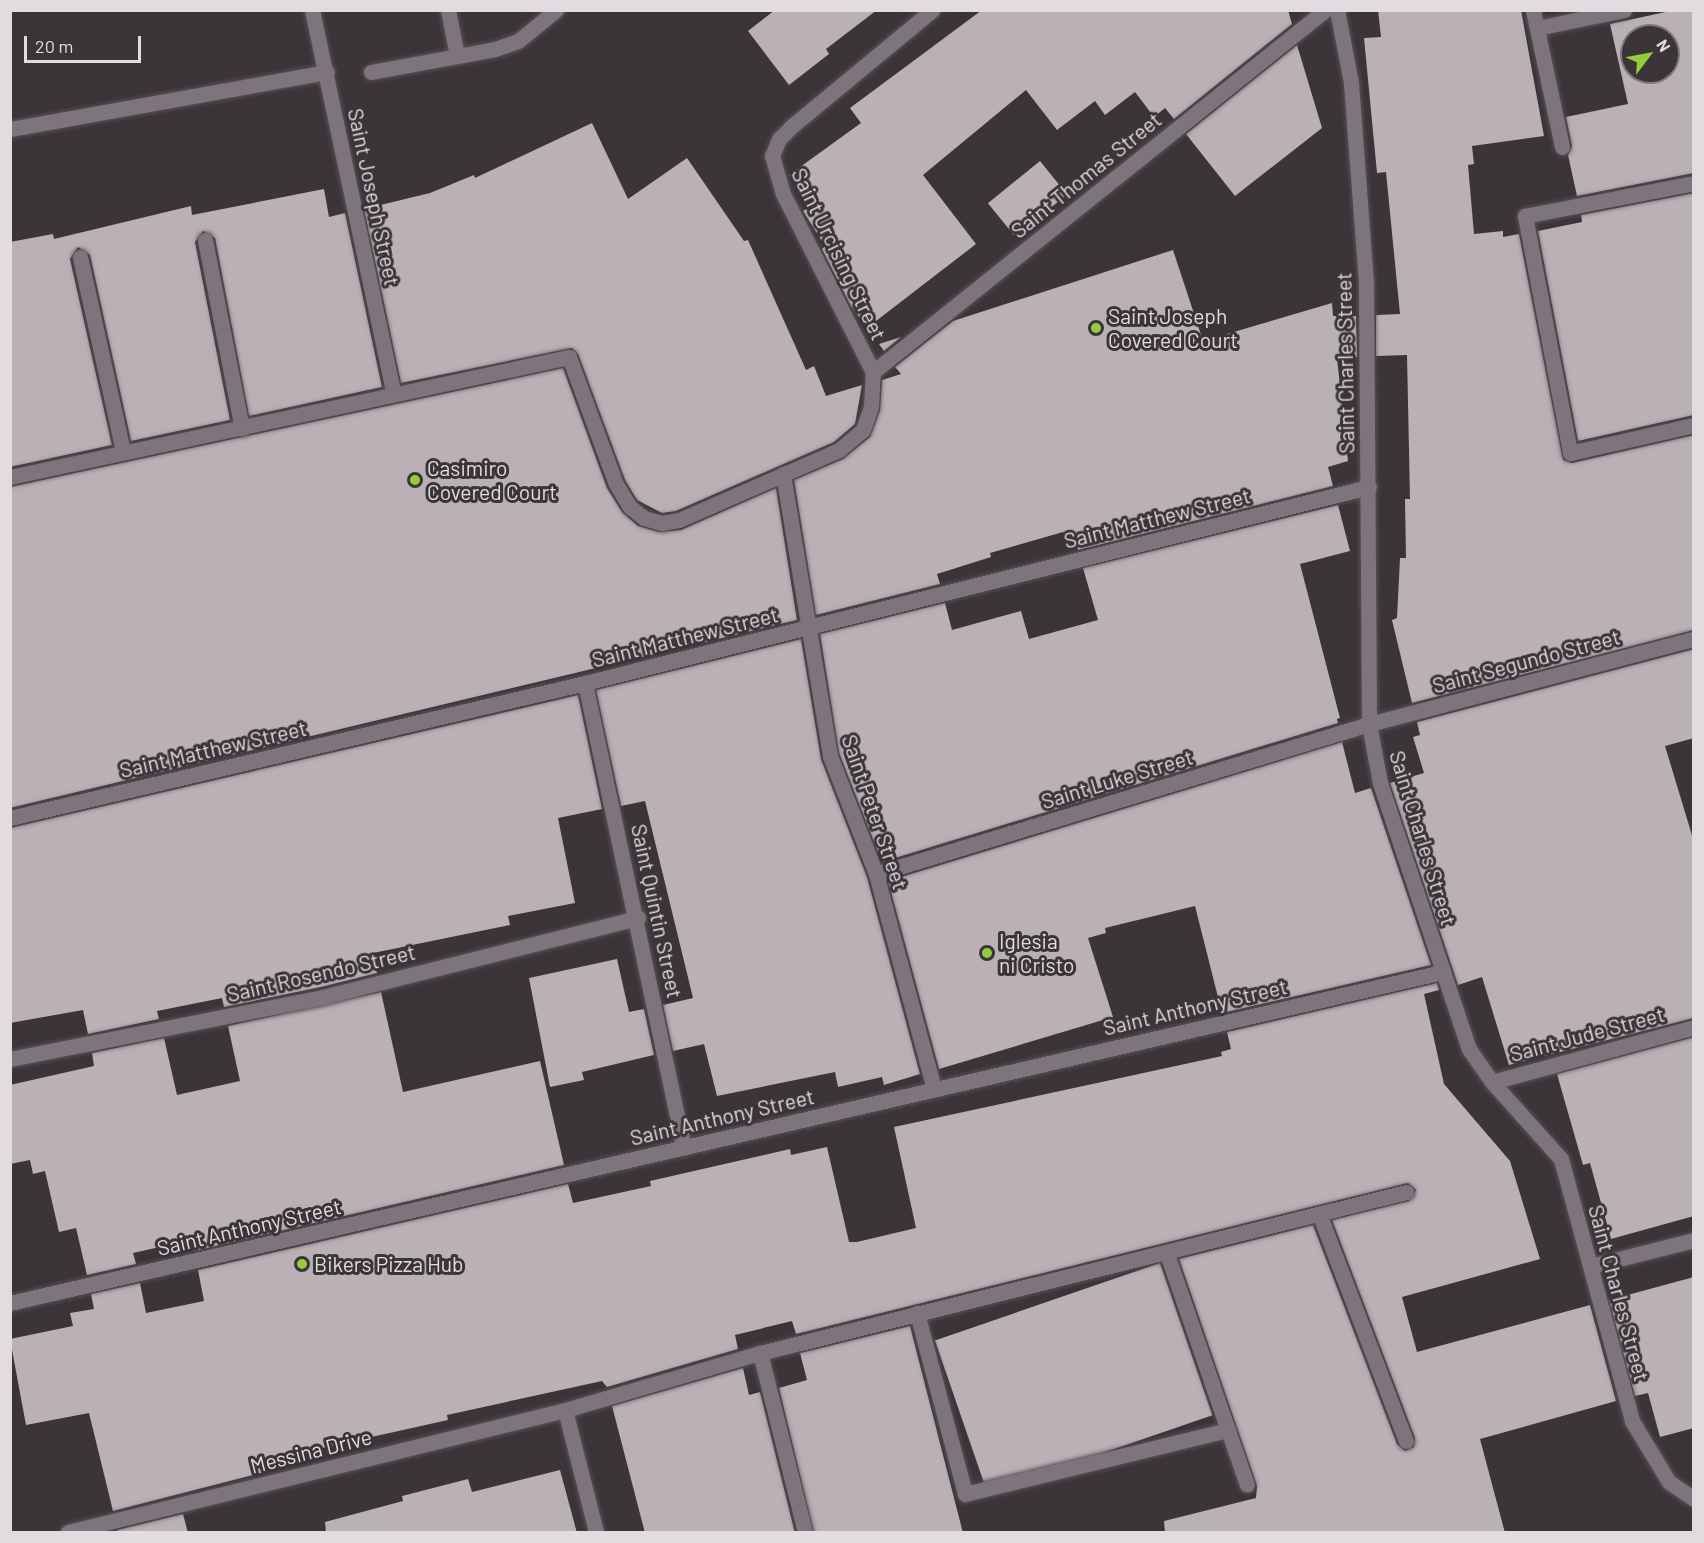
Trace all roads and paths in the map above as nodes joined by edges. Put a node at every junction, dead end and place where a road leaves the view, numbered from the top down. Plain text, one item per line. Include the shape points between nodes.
1 (312, 10) edge
2 (448, 10) edge
3 (556, 10) edge
4 (932, 10) edge
5 (1325, 10) edge
6 (1337, 10) edge
7 (1533, 10) edge
8 (1624, 10) edge
9 (1537, 28) junction
10 (457, 56) junction
11 (327, 72) junction
12 (371, 72) dead end
13 (10, 129) edge
14 (1562, 147) dead end
15 (1694, 183) edge
16 (205, 240) dead end
17 (80, 257) dead end
18 (873, 372) junction
19 (393, 392) junction
20 (1694, 425) edge
21 (242, 428) junction
22 (123, 451) junction
23 (783, 474) junction
24 (10, 477) edge
25 (1369, 487) junction
26 (808, 627) junction
27 (1694, 639) edge
28 (585, 683) junction
29 (1369, 724) junction
30 (10, 819) edge
31 (876, 874) junction
32 (638, 918) junction
33 (1443, 972) junction
34 (1694, 1027) edge
35 (10, 1059) edge
36 (1492, 1082) junction
37 (934, 1089) junction
38 (684, 1148) junction
39 (1406, 1192) dead end
40 (1320, 1216) junction
41 (1694, 1240) edge
42 (1167, 1254) junction
43 (1591, 1266) junction
44 (10, 1303) edge
45 (917, 1313) junction
46 (759, 1353) junction
47 (565, 1410) junction
48 (1228, 1430) junction
49 (1406, 1441) dead end
50 (1247, 1485) dead end
51 (1694, 1499) edge
52 (68, 1533) edge
53 (596, 1533) edge
54 (805, 1533) edge

1 - 11 street, Saint Joseph Street
2 - 10 street
3 - 10 street via 518,41
4 - 18 street, Saint Urcising Street via 792,126 779,139 772,156 783,194
5 - 18 street, Saint Thomas Street
6 - 25 street, Saint Charles Street via 1351,82 1366,284
7 - 9 street
8 - 9 street
9 - 14 street
10 - 12 street
11 - 13 street
11 - 19 street, Saint Joseph Street
15 - 20 street via 1525,216 1570,453
16 - 21 street
17 - 22 street
18 - 23 street via 871,407 863,430 839,450
19 - 21 street
19 - 23 street via 569,357 616,484 630,507 661,524 679,520
21 - 22 street
22 - 24 street
23 - 26 street, Saint Peter Street
25 - 26 street, Saint Matthew Street
25 - 29 street, Saint Charles Street
26 - 28 street, Saint Matthew Street
26 - 31 street, Saint Peter Street via 830,756
27 - 29 street, Saint Segundo Street
28 - 30 street, Saint Matthew Street
28 - 32 street, Saint Quintin Street
29 - 31 street, Saint Luke Street
29 - 33 street, Saint Charles Street via 1380,783
31 - 37 street, Saint Peter Street
32 - 35 street, Saint Rosendo Street via 323,997
32 - 38 street, Saint Quintin Street
33 - 36 street, Saint Charles Street via 1469,1049
33 - 37 street, Saint Anthony Street
34 - 36 street, Saint Jude Street
36 - 43 street, Saint Charles Street via 1561,1159
37 - 38 street, Saint Anthony Street
38 - 44 street, Saint Anthony Street
39 - 40 street, Messina Drive
40 - 42 street, Messina Drive
40 - 49 street
41 - 43 street
42 - 45 street, Messina Drive
42 - 48 street
43 - 51 street, Saint Charles Street via 1632,1421 1669,1482
45 - 46 street, Messina Drive
45 - 48 street via 965,1494
46 - 47 street, Messina Drive
46 - 54 street
47 - 52 street, Messina Drive
47 - 53 street
48 - 50 street

